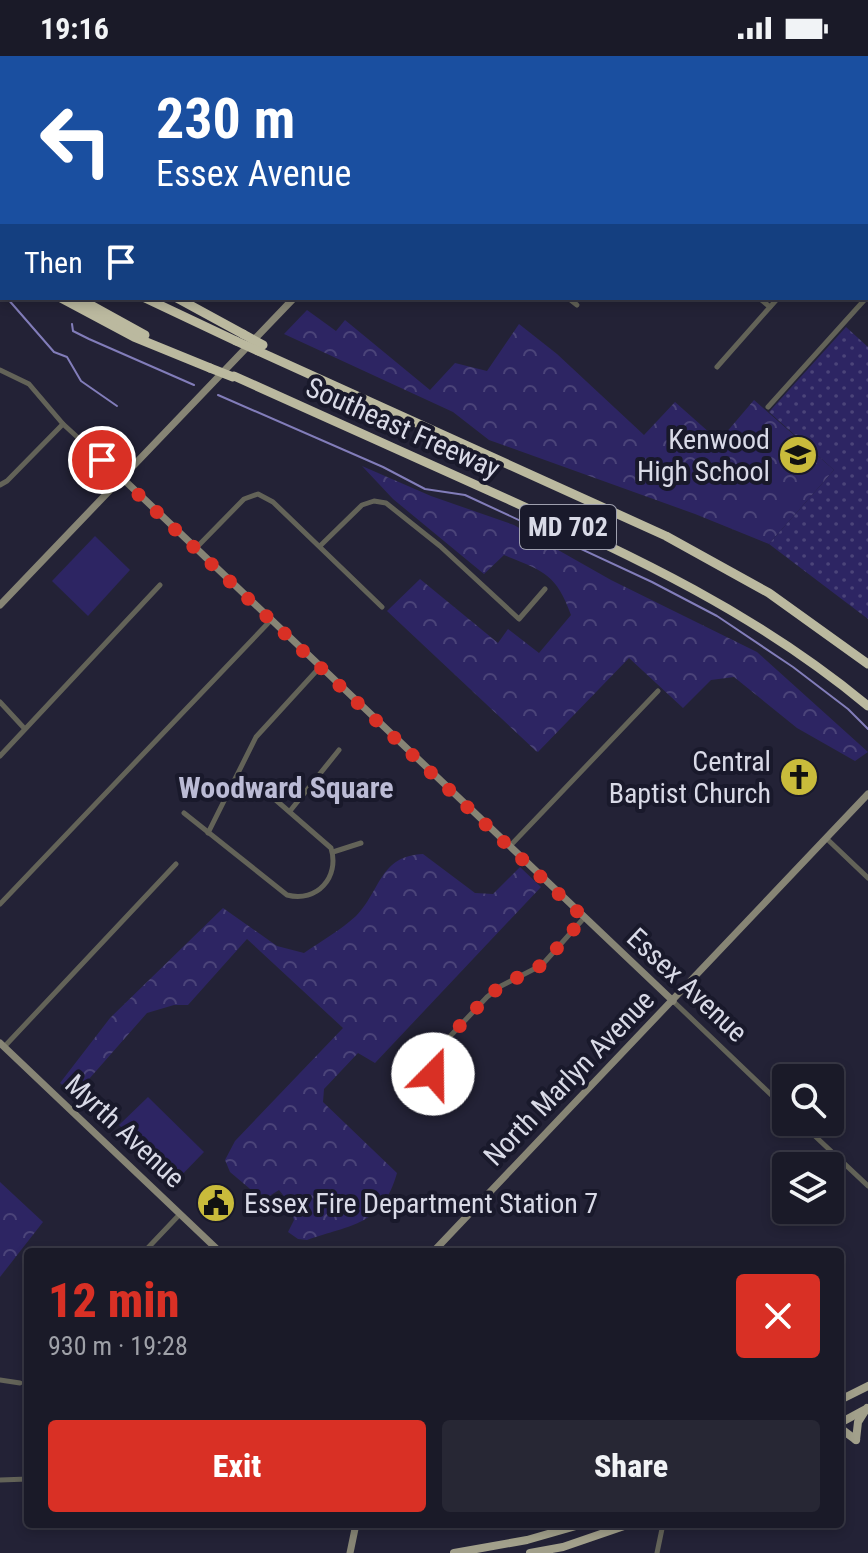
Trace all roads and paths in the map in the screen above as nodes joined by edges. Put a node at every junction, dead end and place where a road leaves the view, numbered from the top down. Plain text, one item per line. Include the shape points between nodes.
1 (65, 300) edge
2 (82, 300) edge
3 (150, 300) edge
4 (180, 300) edge
5 (292, 300) edge
6 (571, 300) edge
7 (761, 300) edge
8 (776, 300) edge
9 (863, 300) edge
10 (577, 305) dead end
11 (770, 307) junction
12 (240, 338) junction
13 (211, 367) junction
14 (717, 367) dead end
15 (0, 370) edge
16 (768, 407) dead end
17 (63, 424) junction
18 (121, 477) junction
19 (0, 485) edge
20 (320, 546) junction
21 (196, 548) junction
22 (160, 585) dead end
23 (545, 589) dead end
24 (0, 605) edge
25 (382, 607) dead end
26 (272, 619) junction
27 (868, 664) edge
28 (320, 667) junction
29 (658, 691) dead end
30 (0, 702) edge
31 (868, 706) edge
32 (24, 728) junction
33 (339, 750) dead end
34 (0, 756) edge
35 (236, 778) junction
36 (868, 794) edge
37 (290, 811) junction
38 (184, 813) dead end
39 (208, 833) junction
40 (826, 838) junction
41 (361, 843) dead end
42 (510, 846) junction
43 (333, 852) junction
44 (176, 864) dead end
45 (868, 878) edge
46 (0, 904) edge
47 (584, 918) junction
48 (673, 1001) junction
49 (2, 1045) edge
50 (438, 1051) junction
51 (772, 1096) edge
52 (815, 1136) edge
53 (868, 1186) edge
54 (181, 1213) junction
55 (148, 1248) edge
56 (216, 1248) edge
57 (437, 1248) edge
58 (868, 1377) edge
59 (0, 1380) edge
60 (20, 1383) dead end
61 (868, 1386) edge
62 (857, 1391) junction
63 (844, 1398) edge
64 (868, 1408) edge
65 (844, 1423) edge
66 (844, 1430) edge
67 (24, 1479) edge
68 (0, 1480) edge
69 (355, 1528) edge
70 (568, 1528) edge
71 (618, 1528) edge
72 (662, 1528) edge
73 (476, 1552) edge
74 (350, 1553) edge
75 (454, 1553) edge
76 (530, 1553) edge
77 (657, 1553) edge

1 - 13 highway via 134,337
2 - 13 highway, Southeast Freeway / MD 702
3 - 12 highway
4 - 12 highway
5 - 18 street
6 - 10 street
7 - 11 street
8 - 11 street
9 - 16 street
11 - 14 street
12 - 27 highway, Southeast Freeway / MD 702, bridge via 707,557 800,613
13 - 31 highway, Southeast Freeway / MD 702, bridge via 691,586 782,641
15 - 17 street, Essex Avenue via 29,384
17 - 18 street, Essex Avenue
17 - 19 street
18 - 21 street, Essex Avenue
18 - 24 street
20 - 21 street via 258,494 244,499
20 - 23 street via 358,508 382,502 406,517 519,619
20 - 25 street
21 - 26 street, Essex Avenue
22 - 32 street
26 - 28 street, Essex Avenue
26 - 46 street
28 - 35 street via 262,730
28 - 42 street, Essex Avenue
29 - 42 street
30 - 32 street
32 - 34 street
33 - 37 street
35 - 37 street
35 - 39 street
36 - 40 street, North Marlyn Avenue
37 - 43 street
38 - 39 street
39 - 43 street via 294,897 325,886
40 - 45 street
40 - 48 street, North Marlyn Avenue
41 - 43 street
42 - 47 street, Essex Avenue
44 - 49 street
47 - 48 street, Essex Avenue
47 - 50 street via 542,965 487,997
48 - 51 street, Essex Avenue
48 - 57 street, North Marlyn Avenue
49 - 54 street, Myrth Avenue
50 - 50 street via 433,1074 443,1082 451,1070
52 - 53 street
54 - 55 street
54 - 56 street, Myrth Avenue
58 - 62 main road
59 - 60 street
61 - 62 main road
62 - 63 main road
64 - 65 main road
64 - 66 main road via 858,1422 856,1440
67 - 68 street
69 - 74 street
70 - 73 main road
71 - 76 main road
72 - 77 street
73 - 75 main road

